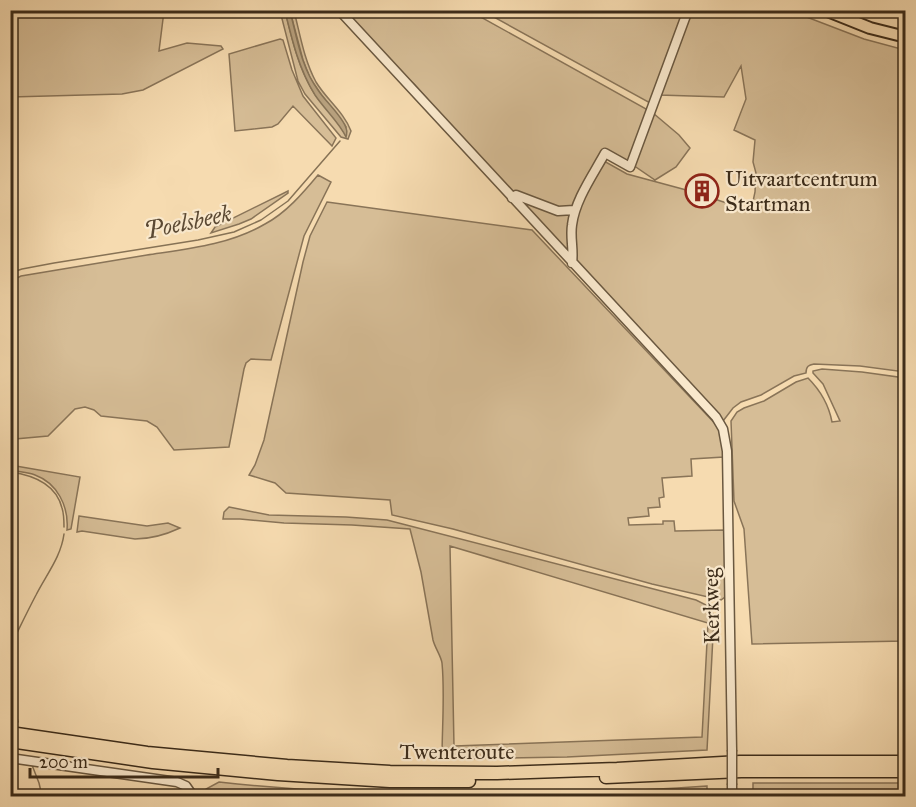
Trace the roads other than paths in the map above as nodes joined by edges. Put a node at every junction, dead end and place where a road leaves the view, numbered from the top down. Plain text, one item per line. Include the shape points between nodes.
1 (339, 10) edge
2 (688, 10) edge
3 (825, 10) edge
4 (906, 37) edge
5 (512, 198) junction
6 (574, 210) junction
7 (572, 263) junction
8 (10, 733) edge
9 (10, 741) edge
10 (10, 758) edge
11 (906, 762) edge
12 (906, 771) edge
13 (193, 796) edge
14 (732, 796) edge

1 - 5 street
2 - 6 street via 630,167 605,153
3 - 4 main road
5 - 6 street via 516,195 558,211
5 - 7 street
6 - 7 street
7 - 14 street, Kerkweg, bridge via 716,417 726,436
8 - 11 highway, Twenteroute via 147,753 390,772 519,772 740,762
9 - 12 highway, Twenteroute via 153,762 390,781 496,781 741,771
10 - 13 street via 177,782

